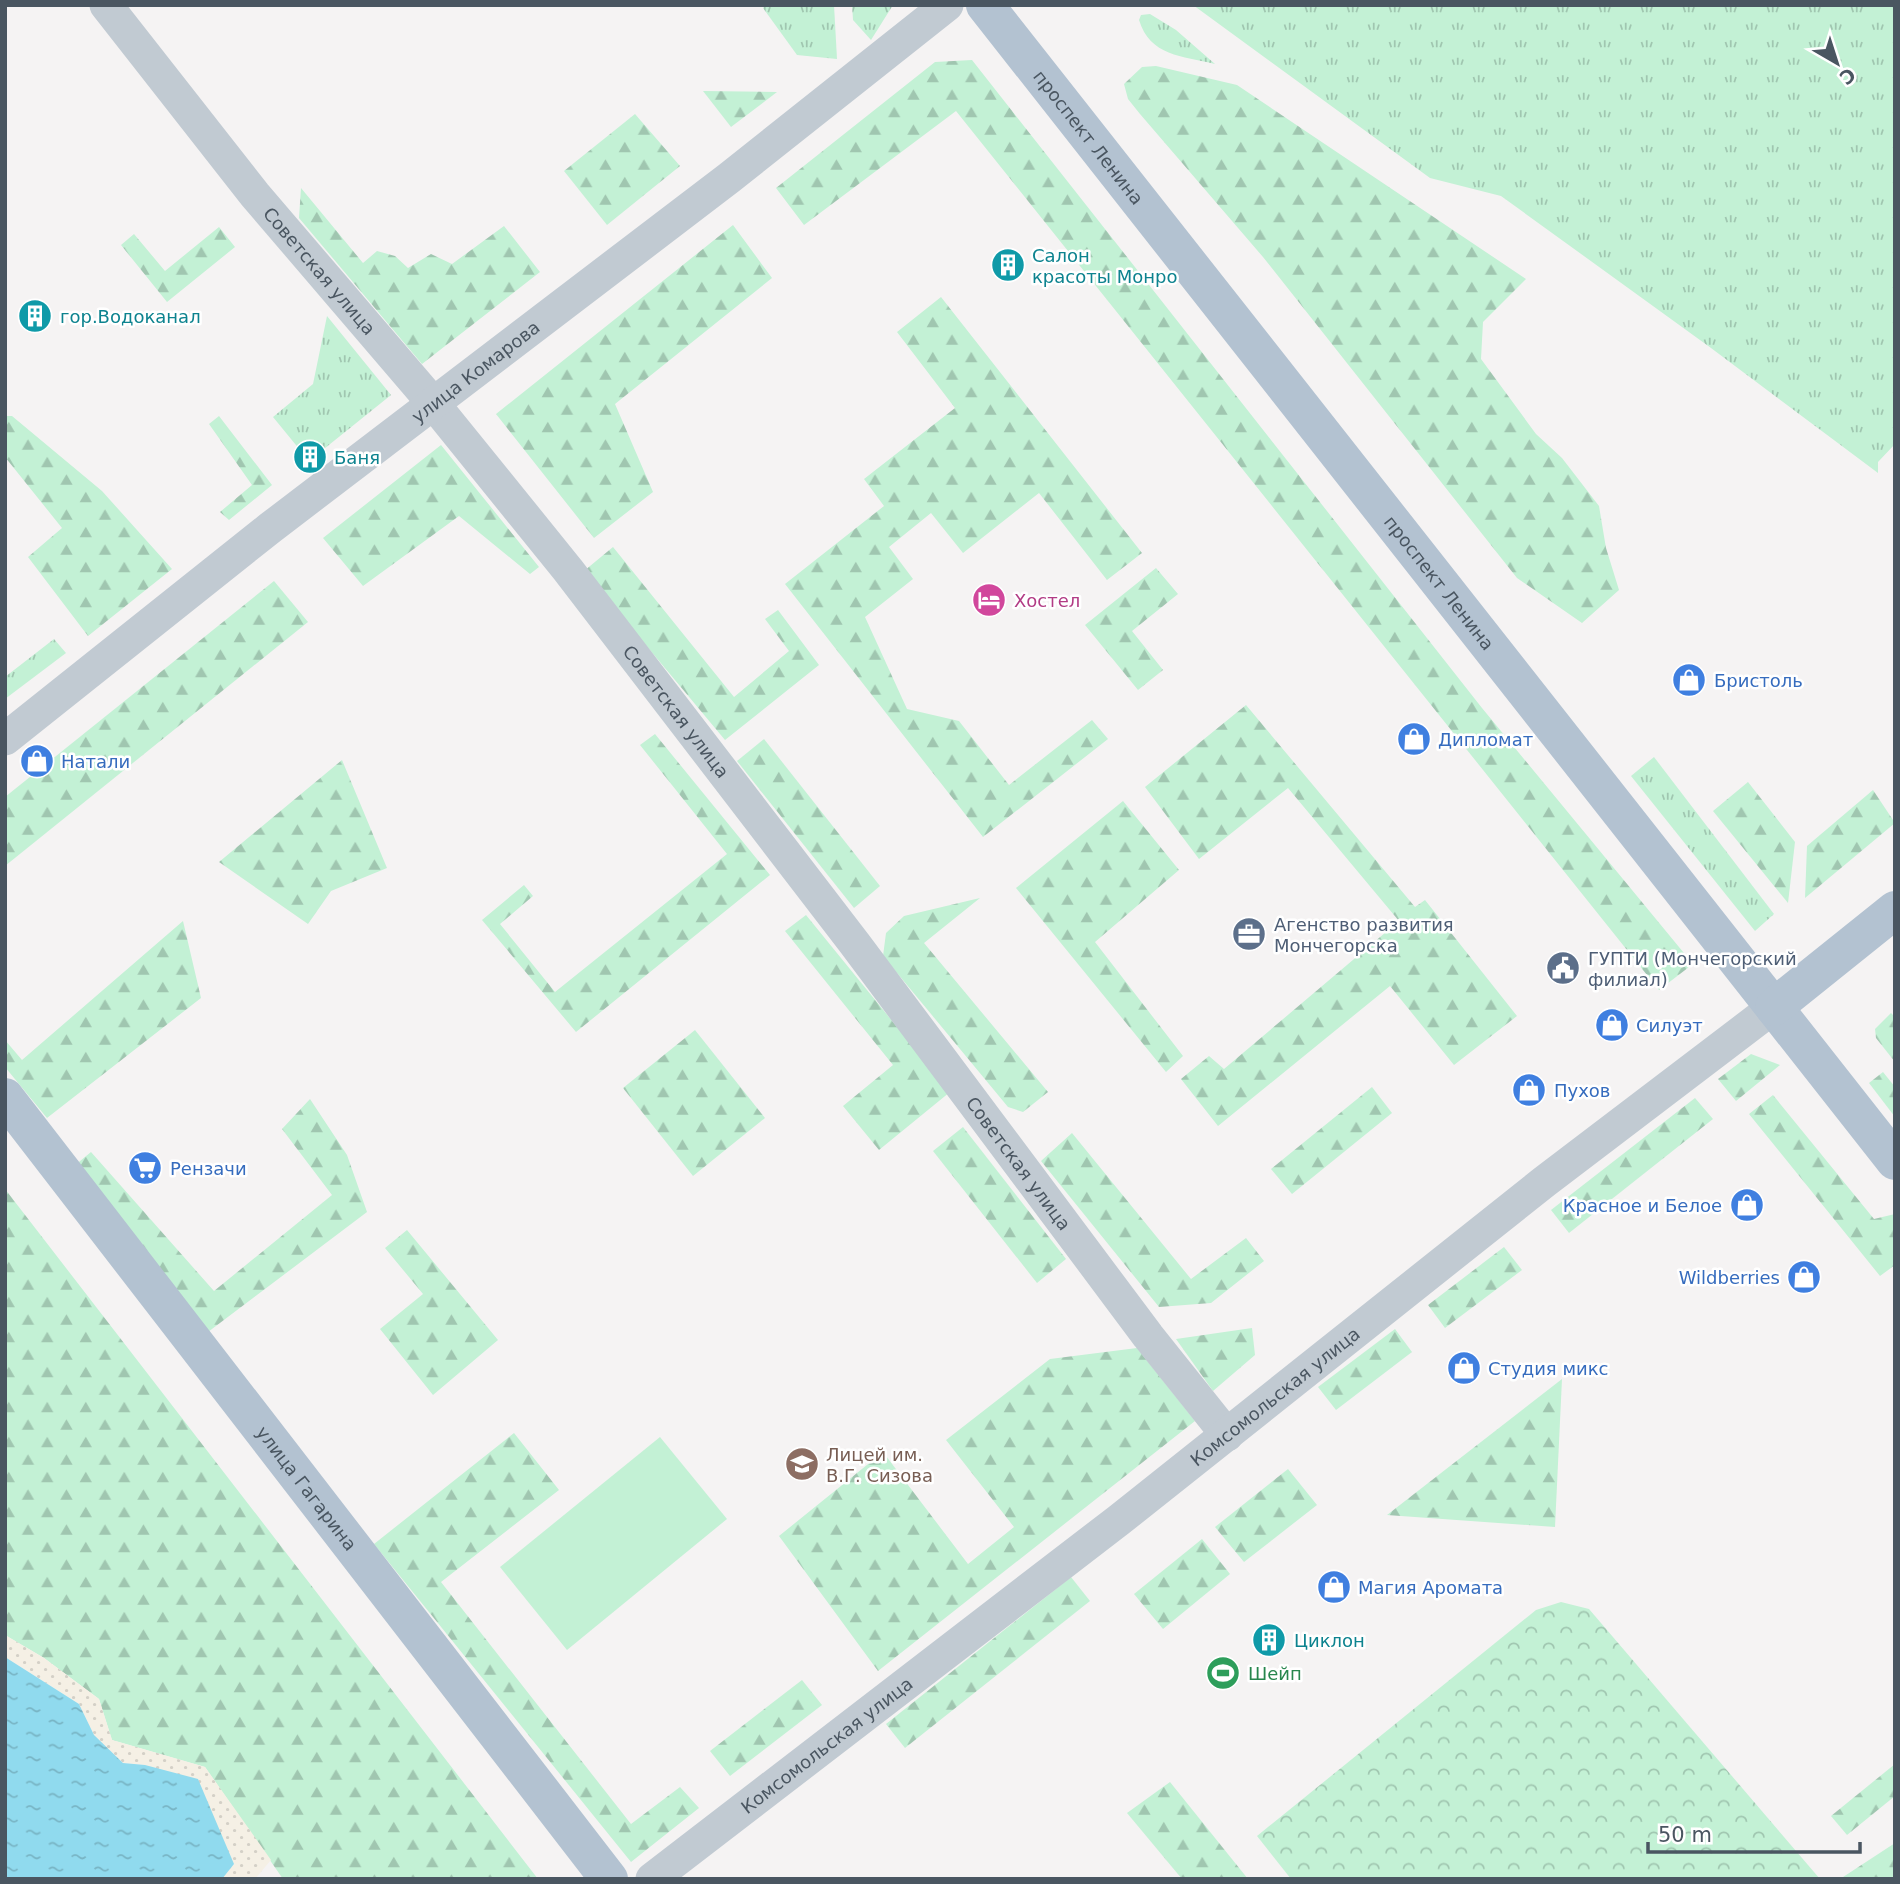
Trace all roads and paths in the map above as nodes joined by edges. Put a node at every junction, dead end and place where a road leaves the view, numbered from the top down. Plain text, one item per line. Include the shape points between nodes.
1 (106, 5) edge
2 (947, 5) edge
3 (985, 5) edge
4 (432, 402) junction
5 (5, 739) edge
6 (1895, 910) edge
7 (1774, 1007) junction
8 (5, 1097) edge
9 (1895, 1161) edge
10 (1227, 1435) junction
11 (609, 1879) edge
12 (652, 1879) edge

1 - 4 street, Советская улица via 255,195
2 - 4 street, улица Комарова via 729,178
3 - 7 main road, проспект Ленина
4 - 5 street, улица Комарова
4 - 10 street, Советская улица via 568,570
6 - 7 main road, Комсомольская улица
7 - 9 main road, проспект Ленина
7 - 10 street, Комсомольская улица via 1544,1182
8 - 11 main road, улица Гагарина
10 - 12 street, Комсомольская улица

